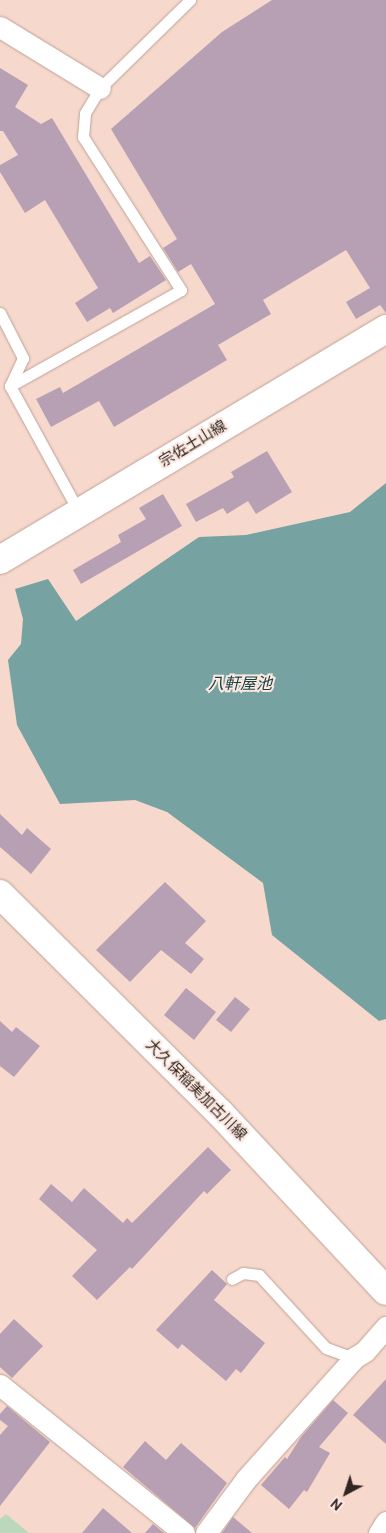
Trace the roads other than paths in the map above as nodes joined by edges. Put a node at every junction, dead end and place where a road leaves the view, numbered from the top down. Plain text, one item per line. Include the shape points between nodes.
1 (190, 0) edge
2 (0, 27) edge
3 (100, 88) junction
4 (0, 313) edge
5 (386, 329) edge
6 (10, 386) junction
7 (79, 512) junction
8 (0, 560) edge
9 (0, 894) edge
10 (232, 1279) dead end
11 (386, 1291) edge
12 (386, 1326) edge
13 (354, 1358) junction
14 (0, 1385) edge
15 (386, 1522) edge
16 (184, 1533) edge
17 (206, 1533) edge
18 (379, 1533) edge

1 - 3 lane
2 - 3 street
3 - 6 lane via 85,113 84,137 181,290
4 - 6 lane via 23,358
5 - 7 main road, 宗佐土山線
6 - 7 lane
7 - 8 main road, 宗佐土山線
9 - 11 main road, 大久保稲美加古川線 via 220,1113
10 - 13 lane via 243,1273 259,1275 326,1348
12 - 13 street via 365,1351
13 - 17 street via 246,1479
14 - 16 street
15 - 18 street

